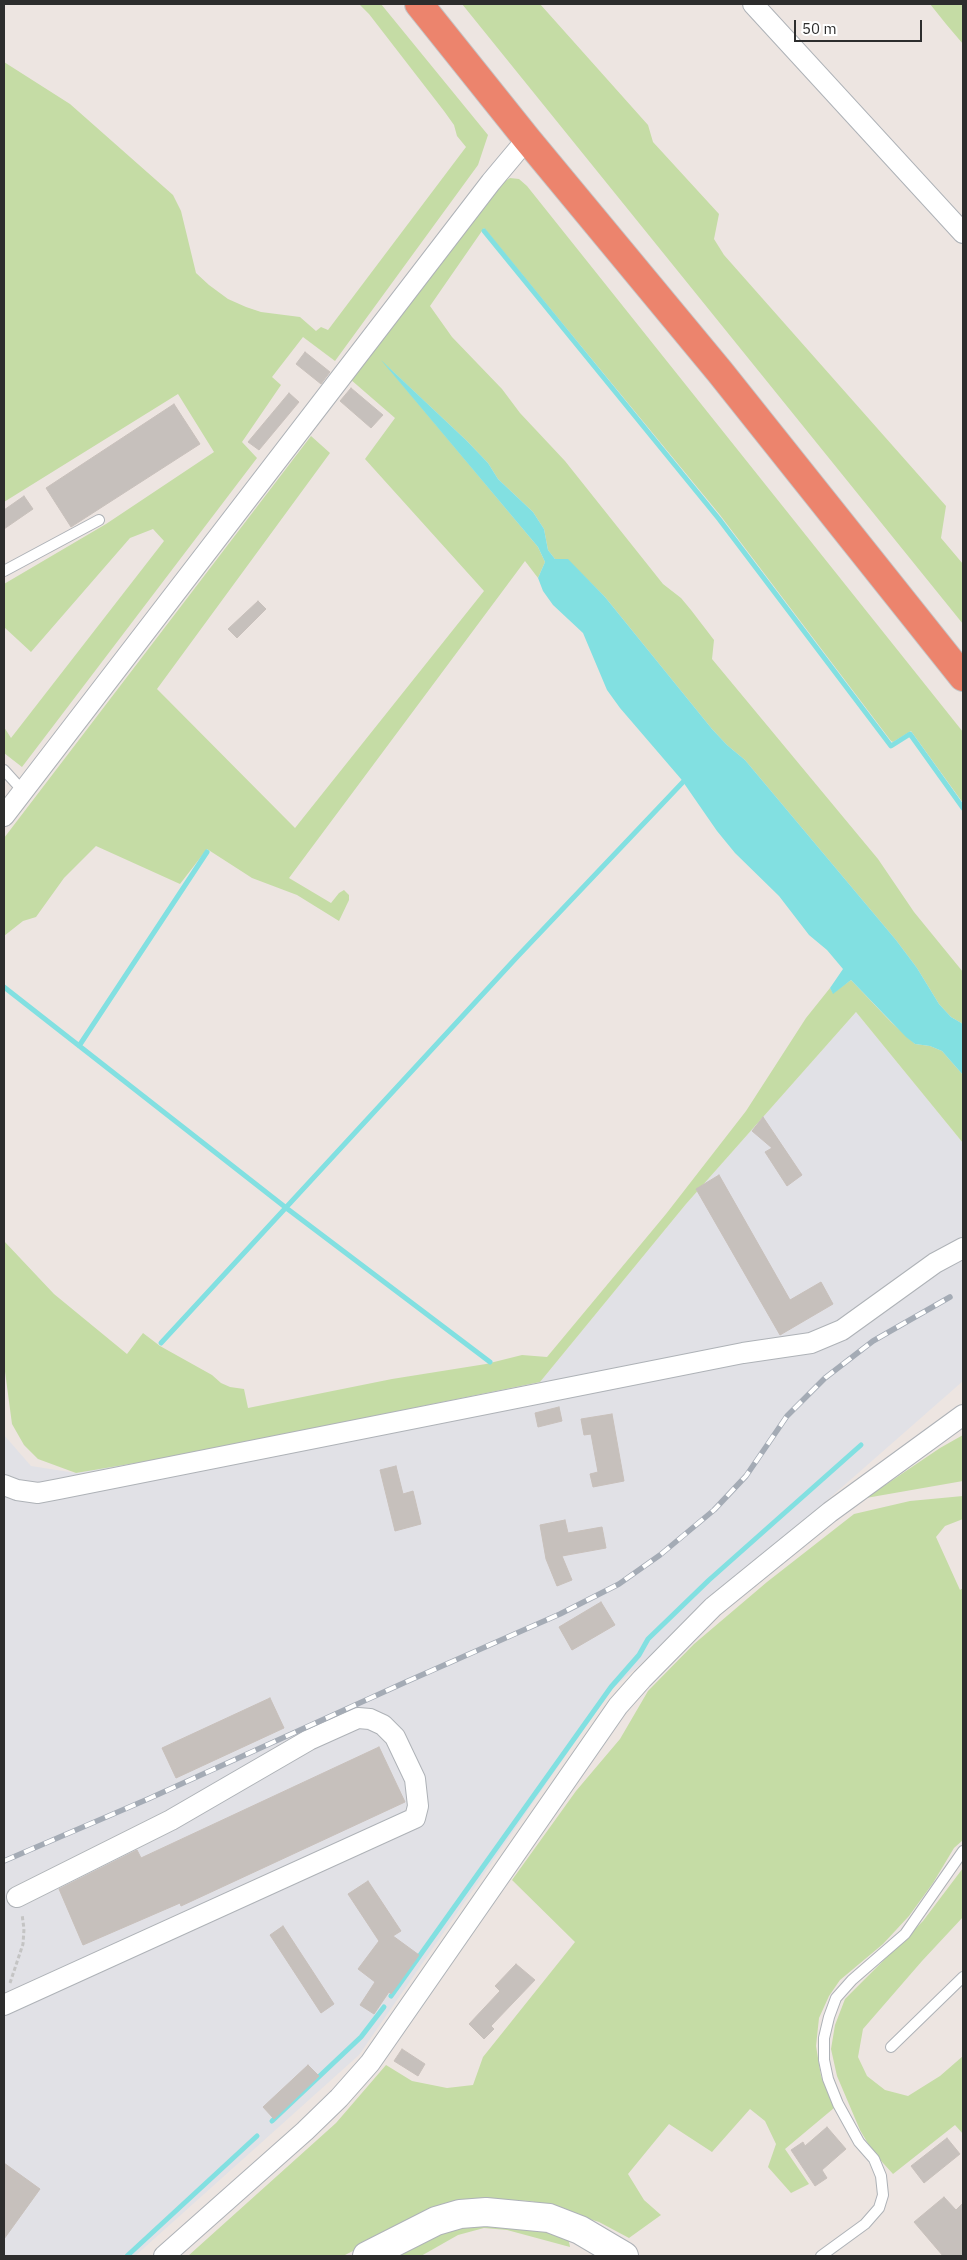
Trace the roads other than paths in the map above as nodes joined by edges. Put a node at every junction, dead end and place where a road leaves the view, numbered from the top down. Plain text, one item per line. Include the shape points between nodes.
1 (419, 4) edge
2 (753, 4) edge
3 (527, 139) junction
4 (963, 233) edge
5 (99, 520) dead end
6 (4, 571) edge
7 (963, 677) edge
8 (4, 770) edge
9 (22, 791) junction
10 (4, 816) edge
11 (963, 1248) edge
12 (963, 1415) edge
13 (4, 1485) edge
14 (963, 1851) edge
15 (17, 1897) road end
16 (963, 1977) edge
17 (6, 1995) edge
18 (891, 2046) dead end
19 (164, 2256) edge
20 (367, 2256) edge
21 (624, 2256) edge
22 (821, 2256) edge

1 - 3 highway
2 - 4 street
3 - 7 highway via 720,372
3 - 9 street
5 - 6 lane
8 - 9 lane
9 - 10 street
11 - 13 street via 935,1263 842,1330 811,1343 743,1353 38,1493
12 - 19 street via 830,1512 713,1607 642,1679 618,1706 370,2063 305,2131
14 - 22 lane via 905,1934 852,1980 836,1998 829,2016 824,2038 828,2079 859,2142 874,2159 883,2195 879,2208 865,2224
15 - 17 street via 172,1820 309,1740 358,1718 383,1725 395,1737 416,1779 418,1806 415,1818
16 - 18 lane
20 - 21 street via 436,2221 460,2214 486,2212 549,2218 580,2230

